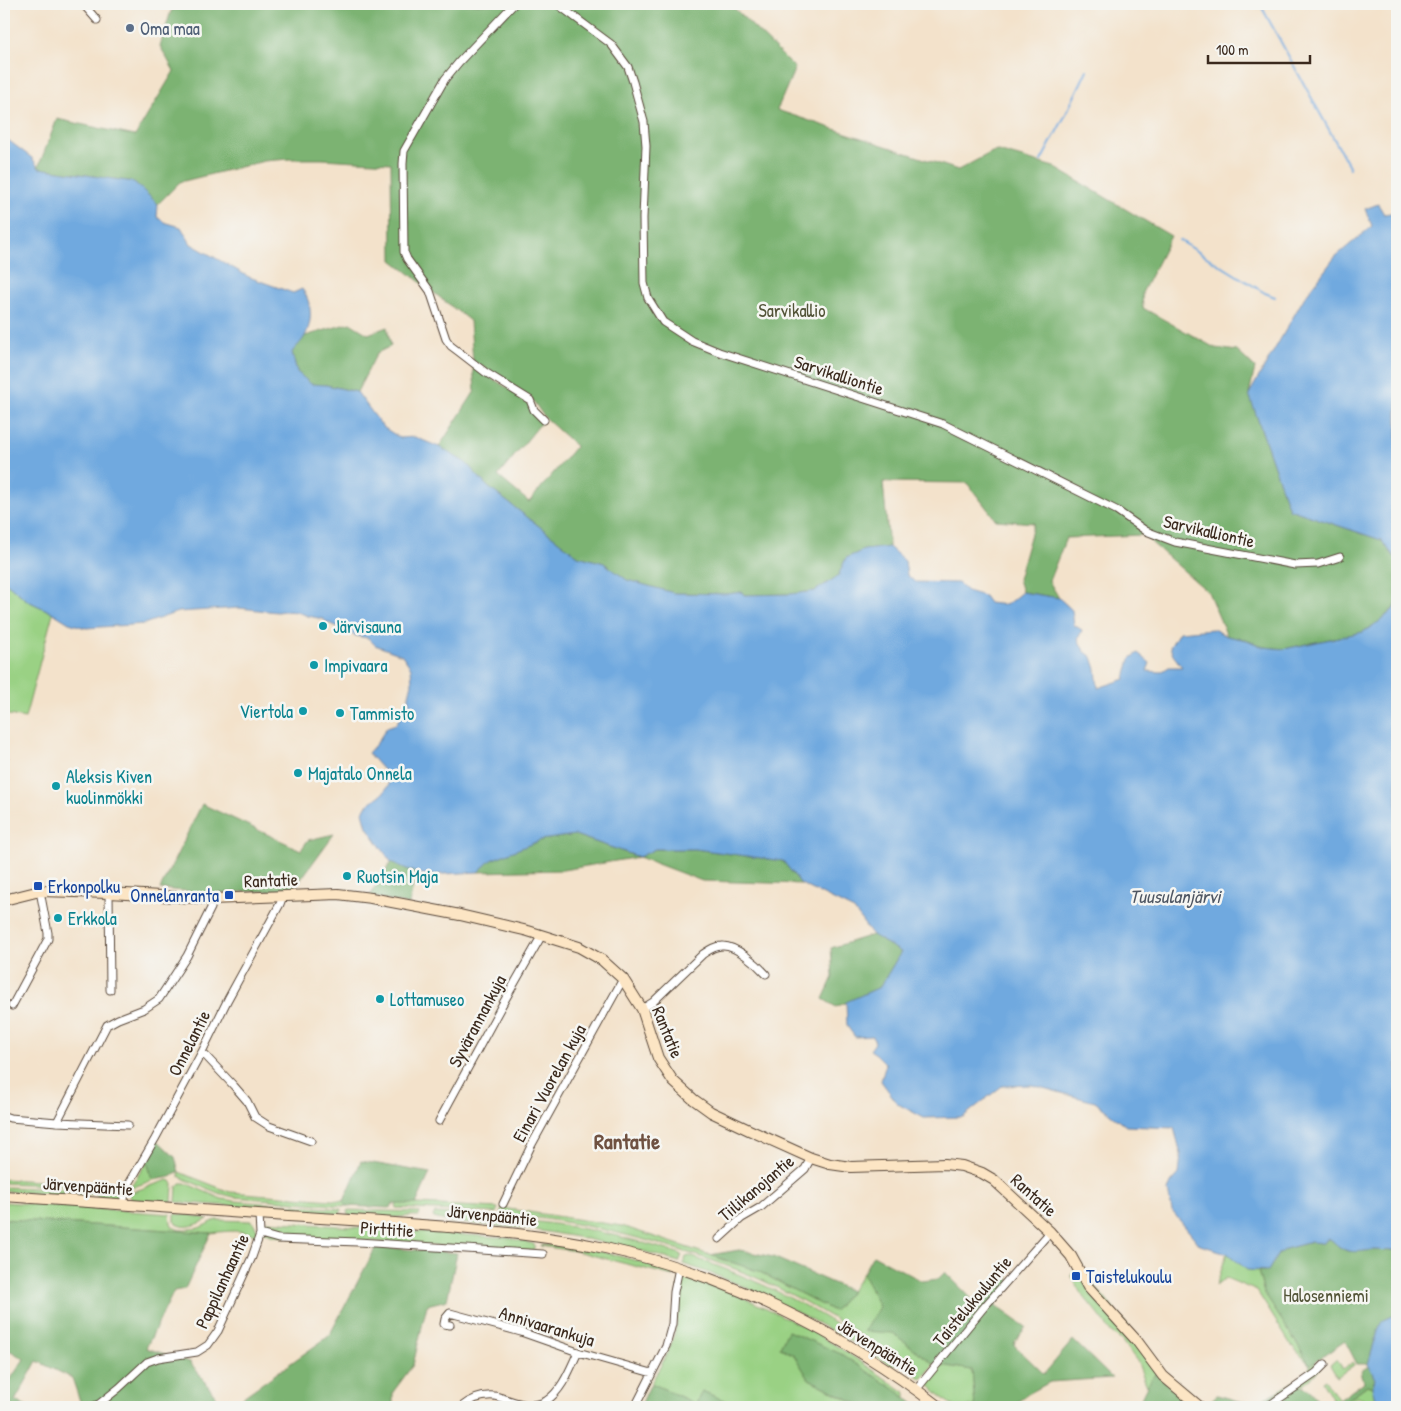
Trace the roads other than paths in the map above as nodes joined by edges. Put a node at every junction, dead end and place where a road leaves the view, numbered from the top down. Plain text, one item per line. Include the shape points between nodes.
1 (83, 4) edge
2 (514, 4) edge
3 (558, 4) edge
4 (97, 20) dead end
5 (544, 420) dead end
6 (1340, 557) dead end
7 (40, 891) junction
8 (109, 893) junction
9 (283, 896) junction
10 (212, 899) junction
11 (4, 900) edge
12 (542, 935) junction
13 (766, 974) dead end
14 (623, 979) junction
15 (110, 990) dead end
16 (12, 1006) dead end
17 (642, 1009) junction
18 (202, 1052) junction
19 (4, 1116) edge
20 (439, 1121) dead end
21 (57, 1122) junction
22 (128, 1124) dead end
23 (311, 1141) dead end
24 (811, 1158) junction
25 (4, 1196) edge
26 (123, 1204) junction
27 (502, 1204) dead end
28 (259, 1214) junction
29 (1050, 1232) junction
30 (260, 1234) junction
31 (719, 1239) dead end
32 (543, 1254) dead end
33 (679, 1268) junction
34 (450, 1325) dead end
35 (578, 1352) junction
36 (1325, 1364) dead end
37 (652, 1373) junction
38 (916, 1390) junction
39 (92, 1407) edge
40 (461, 1407) edge
41 (635, 1407) edge
42 (939, 1407) edge
43 (1200, 1407) edge
44 (1267, 1407) edge

1 - 4 street
2 - 5 street via 445,79 404,151 404,252 430,291 451,346 530,400
3 - 6 street, Sarvikalliontie via 611,44 628,67 634,82 646,146 644,283 648,298 663,322 692,341 719,352 943,424 1116,510 1146,531 1175,542 1295,565 1318,564
7 - 8 street, Rantatie
7 - 11 street, Rantatie
7 - 16 street via 48,939
8 - 10 street, Rantatie
8 - 15 street
9 - 10 street, Rantatie
9 - 12 street, Rantatie via 338,894 371,898
9 - 18 street, Onnelantie
10 - 21 street via 187,956 159,999 144,1010 107,1025
12 - 14 street, Rantatie via 579,947 602,960
12 - 20 street, Syvärannankuja
13 - 17 street via 736,950 717,947 703,954
14 - 17 street, Rantatie
14 - 27 street, Einari Vuorelan kuja
17 - 24 street, Rantatie via 658,1058 672,1080 692,1098 711,1112
18 - 23 street via 247,1101 255,1117 269,1126
18 - 26 street, Onnelantie via 126,1189
19 - 21 street
21 - 22 street
24 - 29 street, Rantatie via 851,1167 933,1163 962,1166 994,1180
24 - 31 street, Tiilikanojantie via 805,1169
25 - 26 street, Järvenpääntie
26 - 28 street, Järvenpääntie
28 - 30 street, Pappilanhaantie
28 - 33 street, Järvenpääntie via 540,1236 608,1248
29 - 38 street, Taistelukouluntie
29 - 43 street, Rantatie via 1072,1256 1088,1287 1137,1341 1163,1376
30 - 32 street, Pirttitie via 278,1239
30 - 39 street, Pappilanhaantie via 218,1331 208,1345 197,1352 147,1362 120,1388
33 - 37 street via 672,1324 666,1346
33 - 38 street, Järvenpääntie via 758,1299 807,1323 872,1360
34 - 35 street, Annivaarankuja via 444,1324 450,1313 521,1332
35 - 37 street, Annivaarankuja
35 - 40 street via 568,1374 546,1402 532,1406 494,1396 471,1400
36 - 44 street
37 - 41 street
38 - 42 street, Järvenpääntie

